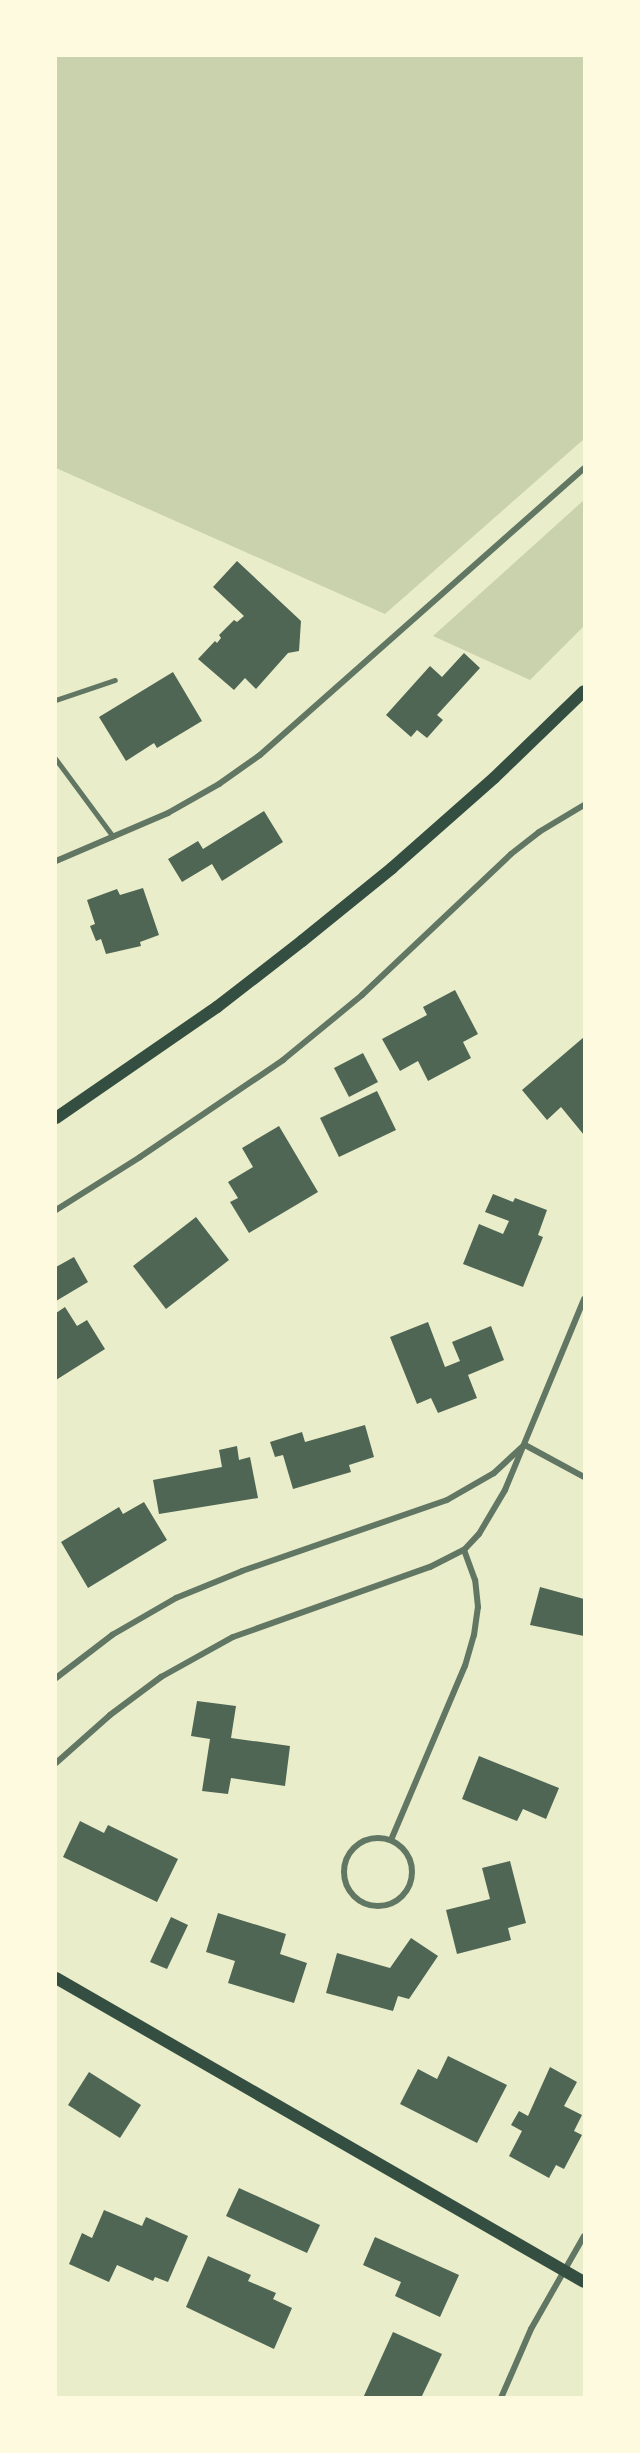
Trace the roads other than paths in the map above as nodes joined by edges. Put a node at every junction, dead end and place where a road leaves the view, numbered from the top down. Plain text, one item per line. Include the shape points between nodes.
1 (585, 468) edge
2 (116, 680) dead end
3 (585, 691) edge
4 (56, 700) edge
5 (56, 759) edge
6 (585, 805) edge
7 (113, 836) junction
8 (56, 861) edge
9 (56, 1118) edge
10 (56, 1210) edge
11 (585, 1299) edge
12 (525, 1444) junction
13 (585, 1477) edge
14 (464, 1550) junction
15 (56, 1678) edge
16 (56, 1763) edge
17 (392, 1840) junction
18 (56, 1978) edge
19 (585, 2236) edge
20 (563, 2270) junction
21 (585, 2282) edge
22 (501, 2397) edge

1 - 7 street via 260,755 193,800
2 - 4 lane
3 - 9 main road via 393,868 189,1028
5 - 7 lane
6 - 10 street via 511,854 362,995 283,1060
7 - 8 street
11 - 12 street
12 - 13 street
12 - 14 street via 493,1514
12 - 15 street via 494,1473 447,1500 176,1598 112,1635
14 - 16 street via 430,1568 233,1637 161,1677
14 - 17 street via 475,1580 478,1607 474,1635 465,1666
17 - 17 street via 368,1838 349,1851 343,1874 352,1895 361,1902 372,1906 394,1902 409,1886 412,1865 408,1854
18 - 20 main road
19 - 20 street
20 - 21 main road
20 - 22 street

